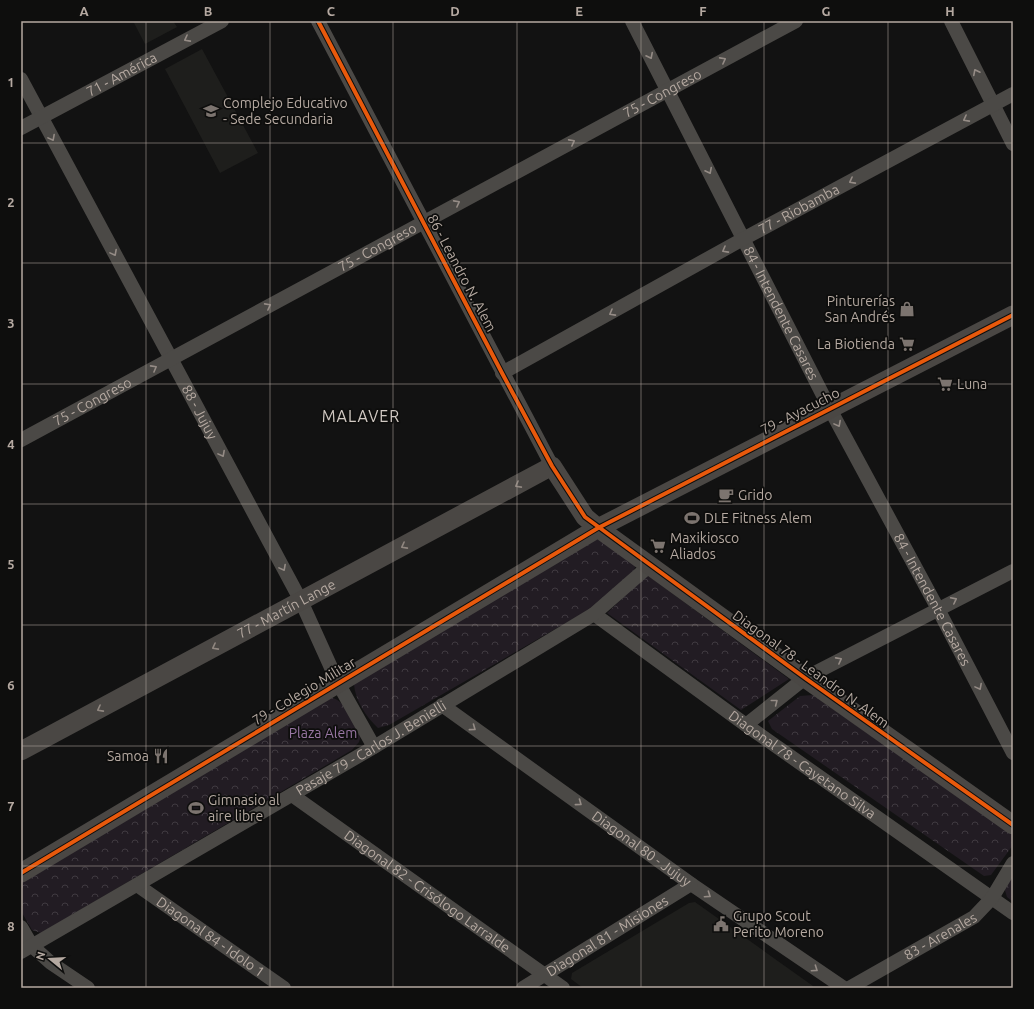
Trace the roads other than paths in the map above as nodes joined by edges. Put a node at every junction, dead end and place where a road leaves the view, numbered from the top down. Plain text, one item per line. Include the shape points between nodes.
1 (222, 21) edge
2 (318, 21) edge
3 (632, 21) edge
4 (796, 21) edge
5 (951, 21) edge
6 (21, 79) edge
7 (668, 90) junction
8 (1013, 94) edge
9 (993, 105) junction
10 (41, 117) junction
11 (21, 128) edge
12 (1013, 144) edge
13 (423, 222) junction
14 (744, 239) junction
15 (1013, 315) edge
16 (170, 359) junction
17 (502, 373) junction
18 (830, 409) junction
19 (21, 440) edge
20 (552, 466) junction
21 (598, 528) junction
22 (649, 566) junction
23 (1013, 571) edge
24 (301, 601) junction
25 (938, 609) junction
26 (594, 614) junction
27 (804, 678) junction
28 (338, 683) junction
29 (442, 705) junction
30 (746, 725) junction
31 (374, 747) junction
32 (21, 751) edge
33 (1013, 753) edge
34 (292, 796) junction
35 (1013, 826) edge
36 (1013, 863) edge
37 (21, 873) edge
38 (692, 884) junction
39 (137, 885) junction
40 (992, 898) junction
41 (1013, 913) edge
42 (21, 927) edge
43 (27, 949) edge
44 (545, 975) junction
45 (88, 988) edge
46 (284, 988) edge
47 (524, 988) edge
48 (563, 988) edge
49 (844, 988) edge
50 (849, 988) edge

1 -> 10 street, 71 - América
2 - 13 street, 86 - Leandro N. Alem
3 -> 7 street, 84 - Intendente Casares
7 -> 4 street, 75 - Congreso
9 -> 5 street
6 - 10 street, 88 - Jujuy
13 -> 7 street, 75 - Congreso
7 -> 14 street, 84 - Intendente Casares
8 - 9 street, 77 - Riobamba
9 - 12 street
9 -> 14 street, 77 - Riobamba
10 - 11 street, 71 - América
10 -> 16 street, 88 - Jujuy
16 -> 13 street, 75 - Congreso
13 - 17 street, 86 - Leandro N. Alem
14 -> 17 street, 77 - Riobamba
14 - 18 street, 84 - Intendente Casares
15 - 18 street, 79 - Ayacucho
19 -> 16 street, 75 - Congreso
16 -> 24 street, 88 - Jujuy
17 - 20 street, 86 - Leandro N. Alem
18 - 21 street, 79 - Ayacucho
18 -> 25 street, 84 - Intendente Casares
20 - 21 street, 86 - Leandro N. Alem via 585,517
20 -> 24 street, 77 - Martín Lange
21 - 22 street, Diagonal 78 - Leandro N. Alem
21 - 28 street, 79 - Colegio Militar
22 - 26 street, Pasaje 79 - Carlos J. Benielli
22 - 27 street, Diagonal 78 - Leandro N. Alem
25 -> 23 street
24 - 28 street, 88 - Jujuy
24 -> 32 street, 77 - Martín Lange
27 -> 25 street
25 -> 33 street, 84 - Intendente Casares
26 - 29 street, Pasaje 79 - Carlos J. Benielli
26 - 30 street, Diagonal 78 - Cayetano Silva
30 -> 27 street
27 - 35 street, Diagonal 78 - Leandro N. Alem
28 - 31 street, 88 - Jujuy
28 - 37 street, 79 - Colegio Militar
29 - 31 street, Pasaje 79 - Carlos J. Benielli
29 -> 38 street, Diagonal 80 - Jujuy
30 - 40 street, Diagonal 78 - Cayetano Silva
31 - 34 street, Pasaje 79 - Carlos J. Benielli
34 - 39 street, Pasaje 79 - Carlos J. Benielli
34 - 44 street, Diagonal 82 - Crisólogo Larralde
36 - 40 street, 83 - Arenales
38 - 44 street, Diagonal 81 - Misiones
38 -> 49 street, Diagonal 80 - Jujuy
39 - 43 street, Pasaje 79 - Carlos J. Benielli
39 - 46 street, Diagonal 84 - Idolo 1
40 - 41 street, Diagonal 78 - Cayetano Silva
40 - 50 street, 83 - Arenales via 974,917
42 - 43 street
43 - 45 street
44 - 47 street, Diagonal 81 - Misiones
44 - 48 street, Diagonal 82 - Crisólogo Larralde

